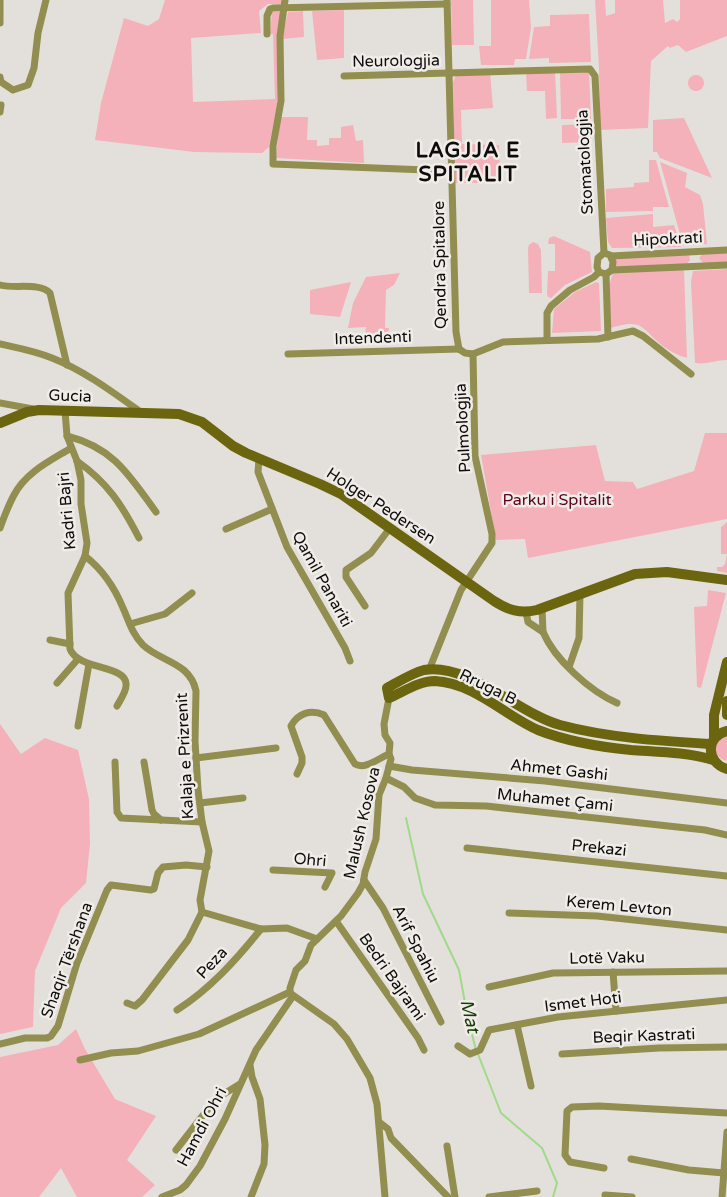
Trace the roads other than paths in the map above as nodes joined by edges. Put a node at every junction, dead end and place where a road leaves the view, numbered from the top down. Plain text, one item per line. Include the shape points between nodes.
1 (0, 0) edge
2 (46, 0) edge
3 (447, 2) edge
4 (285, 4) edge
5 (0, 22) edge
6 (267, 34) dead end
7 (592, 70) joint
8 (449, 74) junction
9 (344, 76) dead end
10 (1, 80) edge
11 (1, 105) edge
12 (0, 112) edge
13 (452, 171) junction
14 (727, 250) edge
15 (607, 254) junction
16 (727, 264) edge
17 (606, 272) junction
18 (0, 285) edge
19 (608, 336) junction
20 (547, 340) junction
21 (0, 344) edge
22 (459, 349) junction
23 (288, 354) dead end
24 (473, 354) junction
25 (67, 365) junction
26 (691, 374) dead end
27 (0, 403) edge
28 (39, 410) junction
29 (65, 411) junction
30 (142, 413) junction
31 (0, 423) edge
32 (67, 436) junction
33 (71, 448) junction
34 (259, 459) junction
35 (77, 461) junction
36 (272, 509) junction
37 (156, 512) dead end
38 (0, 528) edge
39 (390, 528) junction
40 (226, 529) dead end
41 (139, 538) dead end
42 (85, 556) junction
43 (727, 580) edge
44 (466, 582) junction
45 (192, 593) dead end
46 (580, 594) junction
47 (365, 606) dead end
48 (542, 608) junction
49 (526, 612) junction
50 (130, 624) junction
51 (543, 632) junction
52 (50, 640) dead end
53 (70, 644) junction
54 (78, 659) junction
55 (350, 661) dead end
56 (727, 662) edge
57 (89, 664) junction
58 (569, 667) junction
59 (429, 670) junction
60 (57, 683) dead end
61 (389, 698) junction
62 (727, 701) edge
63 (617, 703) dead end
64 (117, 706) dead end
65 (727, 715) edge
66 (78, 726) dead end
67 (727, 731) edge
68 (712, 742) junction
69 (276, 748) dead end
70 (389, 754) junction
71 (196, 758) junction
72 (713, 760) junction
73 (115, 762) dead end
74 (144, 762) dead end
75 (389, 766) junction
76 (726, 771) edge
77 (297, 774) dead end
78 (386, 778) junction
79 (243, 798) dead end
80 (200, 803) junction
81 (727, 803) edge
82 (162, 820) junction
83 (202, 822) junction
84 (727, 834) edge
85 (467, 848) dead end
86 (207, 867) junction
87 (273, 870) dead end
88 (727, 876) edge
89 (364, 880) junction
90 (325, 887) dead end
91 (202, 912) junction
92 (509, 913) dead end
93 (336, 921) junction
94 (261, 929) junction
95 (727, 930) edge
96 (317, 939) junction
97 (727, 971) edge
98 (613, 972) junction
99 (489, 987) dead end
100 (292, 994) junction
101 (727, 1000) edge
102 (127, 1003) dead end
103 (177, 1010) dead end
104 (616, 1011) junction
105 (441, 1022) dead end
106 (517, 1025) junction
107 (0, 1044) edge
108 (458, 1046) dead end
109 (727, 1048) edge
110 (424, 1050) dead end
111 (562, 1054) dead end
112 (80, 1060) dead end
113 (250, 1064) junction
114 (240, 1083) junction
115 (531, 1086) dead end
116 (727, 1113) edge
117 (379, 1122) junction
118 (727, 1132) edge
119 (447, 1146) dead end
120 (176, 1150) dead end
121 (631, 1158) dead end
122 (604, 1168) dead end
123 (724, 1173) junction
124 (537, 1191) dead end
125 (605, 1195) dead end
126 (162, 1197) edge
127 (251, 1197) edge
128 (385, 1197) edge
129 (448, 1197) edge
130 (455, 1197) edge
131 (489, 1197) edge
132 (632, 1197) edge
133 (722, 1197) edge

1 - 5 street
2 - 10 street via 28,85 13,90
3 - 4 street
3 - 8 street, Qendra Spitalore
4 - 6 street via 268,12
4 - 13 street via 280,46 281,101 273,164
7 - 8 street, Neurologjia
7 - 15 street, Stomatologjia
8 - 9 street, Neurologjia
8 - 13 street, Qendra Spitalore
11 - 12 street
13 - 22 street, Qendra Spitalore via 456,338
14 - 15 street, Hipokrati
15 - 17 street, Hipokrati via 613,262
15 - 17 street via 597,260 597,267
16 - 17 street, Hipokrati
17 - 19 street
17 - 20 street via 570,290 551,306 547,313
18 - 25 street via 40,287 50,293
19 - 20 street
19 - 26 street via 630,331 638,333
20 - 24 street via 503,342
21 - 25 street via 28,350
22 - 23 street, Intendenti
22 - 24 street
24 - 44 street, Pulmologjia via 475,456 492,539 489,549
25 - 30 street
27 - 28 street
28 - 29 main road, Gucia
28 - 31 main road, Gucia
29 - 30 main road, Gucia
29 - 32 street, Kadri Bajri
30 - 34 main road, Holger Pedersen via 179,414 202,422 234,446
32 - 33 street, Kadri Bajri
32 - 37 street via 92,445 114,459
33 - 35 street, Kadri Bajri
33 - 38 street via 40,467 22,484
34 - 36 street, Qamil Panariti via 258,472
34 - 39 main road, Holger Pedersen via 331,489
35 - 41 street, Kadri Bajri via 108,487
35 - 42 street, Kadri Bajri via 87,542
36 - 40 street
36 - 55 street, Qamil Panariti via 287,547
39 - 44 main road, Holger Pedersen
39 - 47 street via 371,553 346,570 346,577
42 - 50 street, Kalaja e Prizrenit via 104,573
42 - 53 street, Kadri Bajri via 68,593
43 - 46 main road, Holger Pedersen via 646,572
44 - 49 main road, Holger Pedersen via 504,608
44 - 59 street
45 - 50 street via 165,614
46 - 48 main road, Holger Pedersen
46 - 58 street via 579,638
48 - 49 main road, Holger Pedersen
48 - 51 street
49 - 51 street via 528,622
50 - 71 street, Kalaja e Prizrenit via 143,645 179,665 195,684
51 - 58 street via 551,647
52 - 53 street
53 - 54 street, Kadri Bajri via 71,652
54 - 57 street
54 - 60 street
56 - 68 main road via 714,716
57 - 64 street via 114,671 124,678 126,688
57 - 66 street
58 - 63 street via 598,694
59 - 61 main road, Rruga B via 422,670 387,688
59 - 68 main road, Rruga B via 464,676 559,725 631,738
61 - 70 street, Malush Kosova via 384,724 390,743
61 - 72 main road, Rruga B via 424,682 447,683 461,687 536,729 556,736 588,744 696,755
62 - 65 main road
67 - 68 main road
68 - 72 main road via 710,752
69 - 71 street
70 - 75 street, Malush Kosova
70 - 77 street via 360,767 324,715 309,712 294,720 292,726 302,757
71 - 80 street, Kalaja e Prizrenit
72 - 76 main road
73 - 82 street via 118,816
74 - 82 street via 152,810
75 - 78 street, Malush Kosova
75 - 81 street, Ahmet Gashi
78 - 84 street, Muhamet Çami via 404,787 415,798 435,805 486,806
78 - 89 street, Malush Kosova via 380,795 376,839
79 - 80 street
80 - 83 street, Kalaja e Prizrenit
82 - 83 street
83 - 86 street, Kalaja e Prizrenit via 209,851
85 - 88 street, Prekazi
86 - 91 street, Kalaja e Prizrenit via 200,900
86 - 107 street, Shaqir Tërshana via 162,867 154,888 148,890 114,884 108,887 77,963 54,1032 47,1038 25,1038
87 - 90 street, Ohri via 332,873
89 - 93 street, Malush Kosova
89 - 105 street, Arif Spahiu via 383,908
91 - 94 street
91 - 102 street, Kalaja e Prizrenit via 188,940 142,1000 135,1006
92 - 95 street, Kerem Levton via 597,916
93 - 96 street, Malush Kosova
93 - 110 street, Bedri Bajrami
94 - 96 street via 287,928
94 - 103 street, Peza via 211,985
96 - 100 street, Malush Kosova via 296,970 290,988
97 - 98 street, Lotë Vaku
98 - 99 street, Lotë Vaku via 553,973
98 - 104 street
100 - 112 street via 198,1034 138,1051
100 - 113 street, Malush Kosova
100 - 117 street via 334,1024 347,1039 373,1086
101 - 104 street, Ismet Hoti
104 - 106 street, Ismet Hoti
106 - 108 street, Ismet Hoti via 489,1030 480,1050 470,1054
106 - 115 street
109 - 111 street, Beqir Kastrati
113 - 114 street, Hamdi Ohri
113 - 127 street via 260,1099 265,1150 264,1164
114 - 120 street via 211,1105
114 - 126 street, Hamdi Ohri via 200,1166 180,1190
116 - 122 street via 572,1107 567,1111 567,1159
117 - 128 street
117 - 129 street
118 - 123 street
119 - 130 street
121 - 123 street via 689,1170
123 - 133 street
124 - 131 street
125 - 132 street

